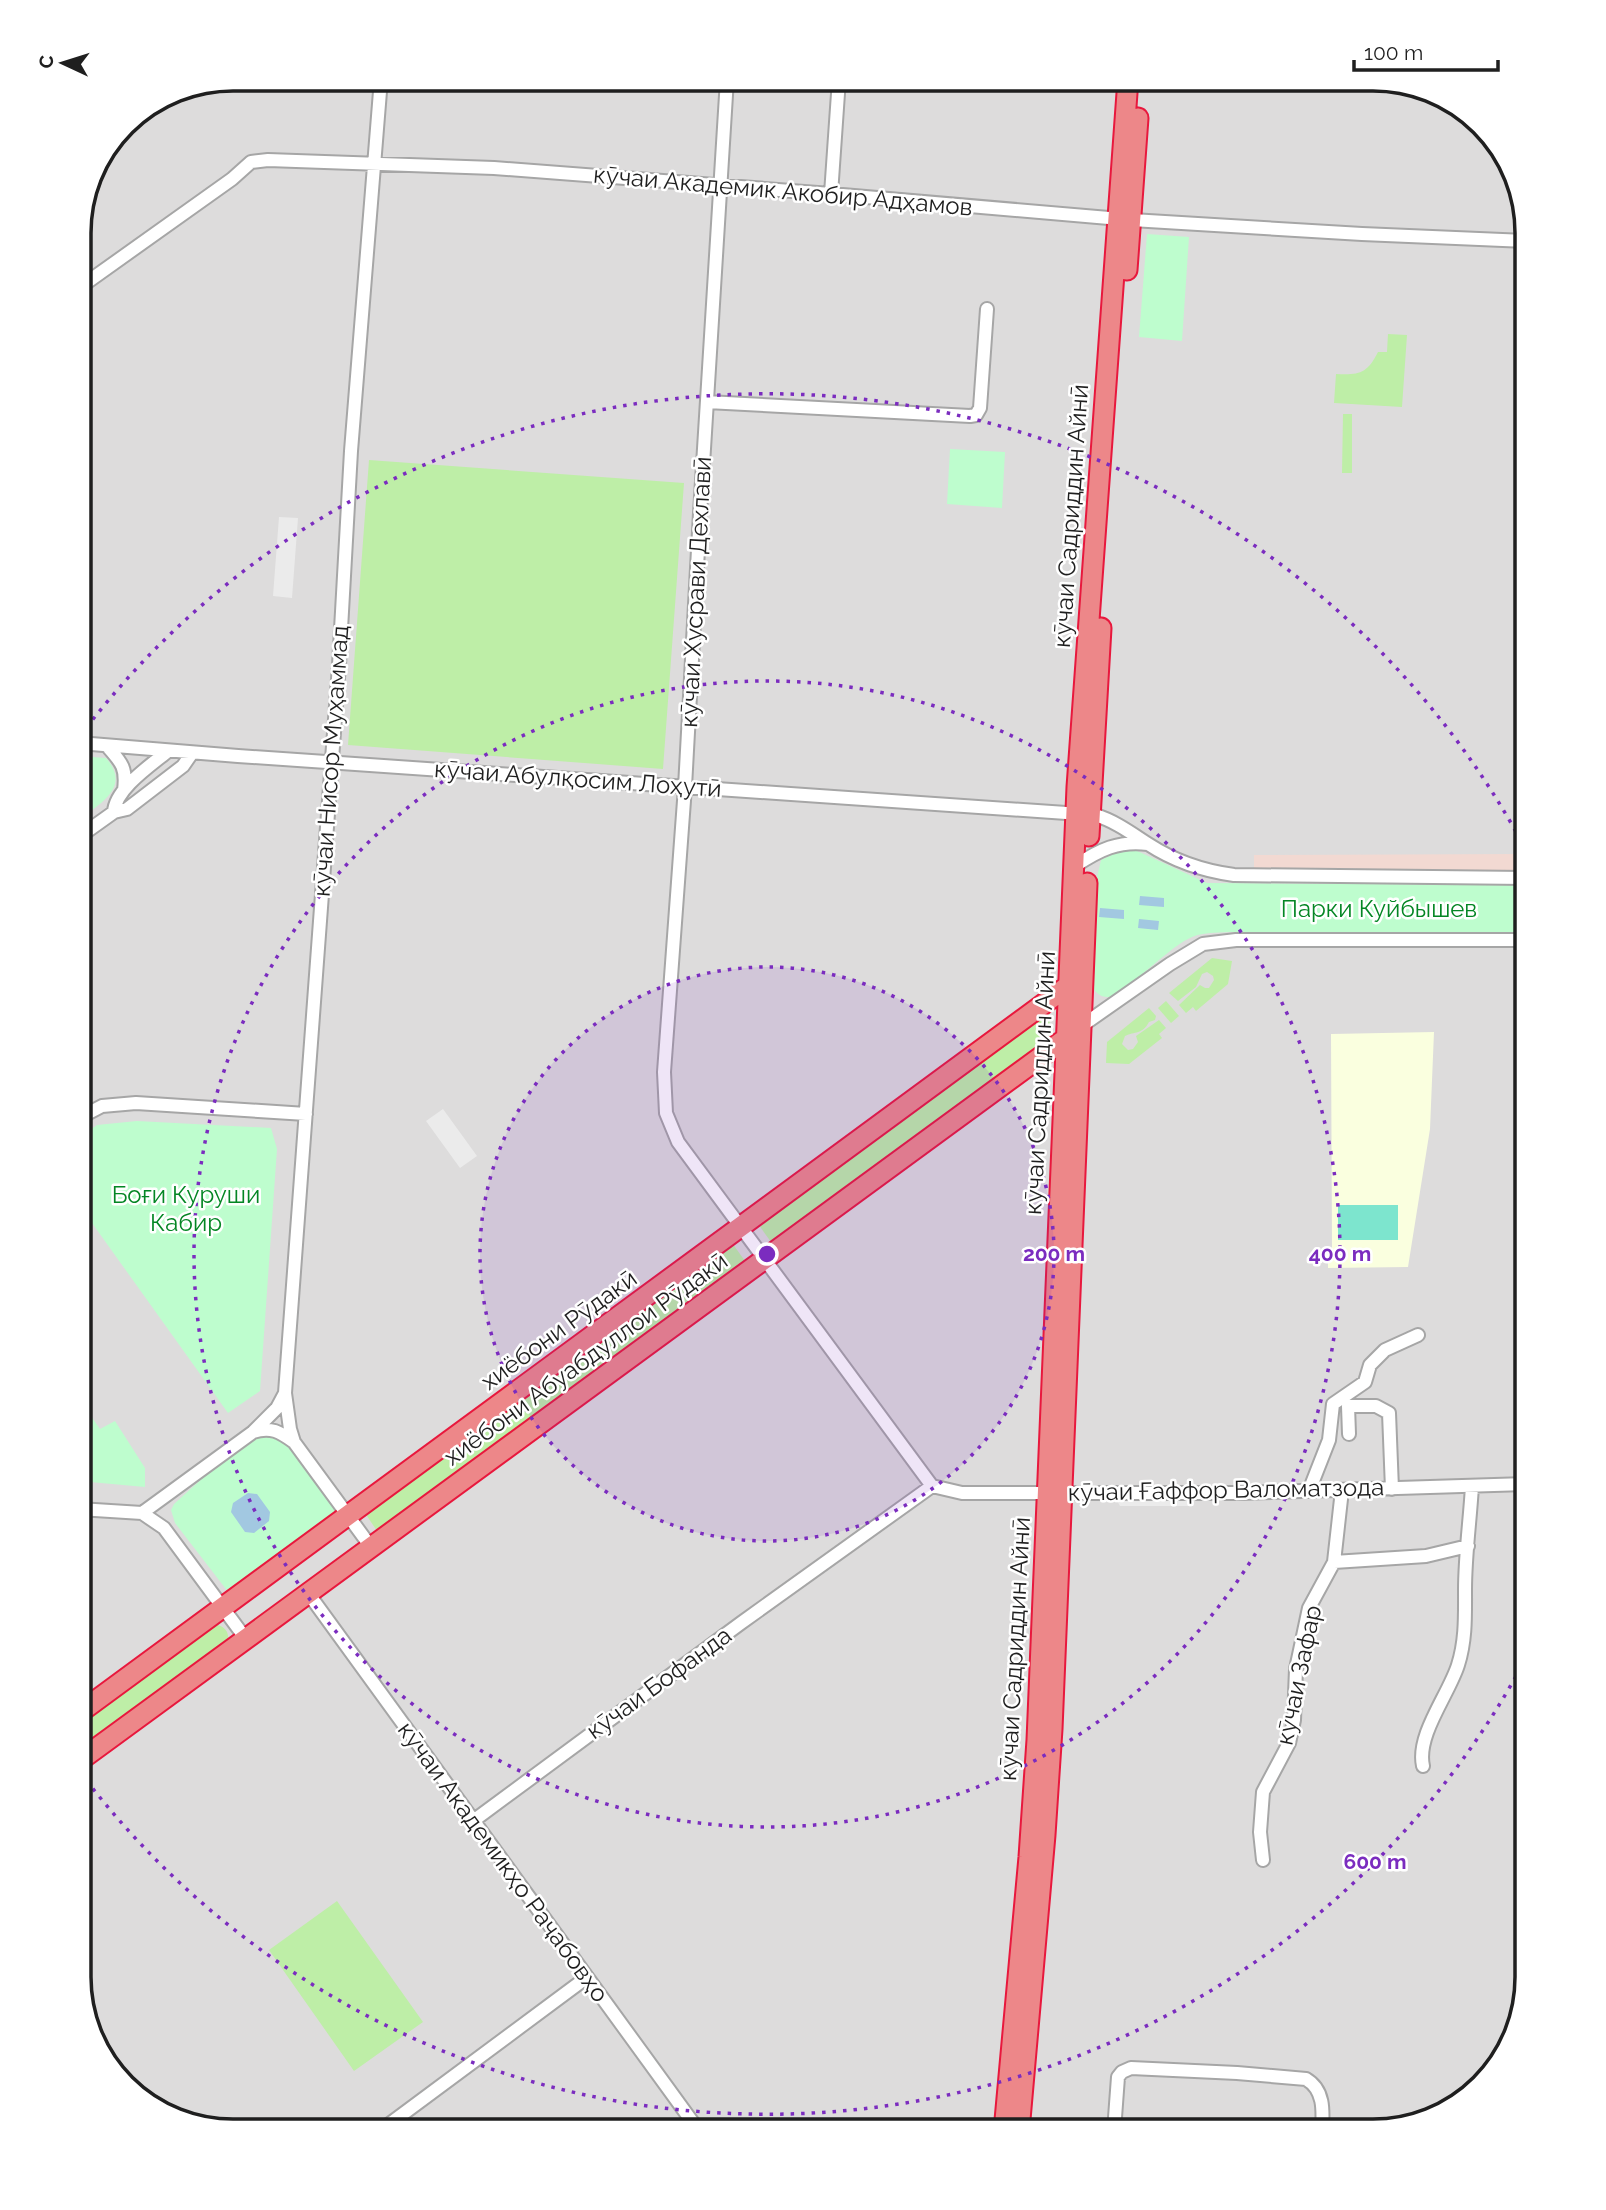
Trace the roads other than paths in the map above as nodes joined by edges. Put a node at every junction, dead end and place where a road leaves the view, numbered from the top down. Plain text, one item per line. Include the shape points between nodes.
1 (381, 91) edge
2 (726, 91) edge
3 (838, 91) edge
4 (1128, 91) edge
5 (1139, 91) edge
6 (376, 164) junction
7 (720, 186) junction
8 (831, 194) junction
9 (1125, 219) junction
10 (1515, 240) edge
11 (91, 279) edge
12 (987, 309) dead end
13 (707, 402) junction
14 (91, 744) edge
15 (107, 746) junction
16 (168, 751) junction
17 (192, 753) junction
18 (331, 762) junction
19 (685, 787) junction
20 (124, 790) junction
21 (114, 812) junction
22 (1084, 814) junction
23 (91, 828) edge
24 (1149, 844) junction
25 (1081, 861) junction
26 (1515, 878) edge
27 (1515, 940) edge
28 (1068, 986) junction
29 (1073, 1033) junction
30 (91, 1112) edge
31 (306, 1114) junction
32 (741, 1226) junction
33 (765, 1259) junction
34 (1418, 1335) dead end
35 (285, 1393) junction
36 (253, 1432) junction
37 (1349, 1434) dead end
38 (294, 1442) junction
39 (1515, 1484) edge
40 (932, 1486) junction
41 (1472, 1486) junction
42 (1392, 1489) junction
43 (1342, 1490) junction
44 (1309, 1491) junction
45 (1054, 1492) junction
46 (162, 1500) junction
47 (91, 1510) edge
48 (142, 1513) junction
49 (348, 1516) junction
50 (164, 1528) junction
51 (1468, 1546) junction
52 (370, 1547) junction
53 (1334, 1562) junction
54 (307, 1593) junction
55 (222, 1607) junction
56 (246, 1639) junction
57 (91, 1704) edge
58 (91, 1752) edge
59 (1423, 1766) dead end
60 (473, 1821) junction
61 (1264, 1860) dead end
62 (1029, 1939) junction
63 (586, 1978) junction
64 (396, 2119) edge
65 (690, 2119) edge
66 (1006, 2119) edge
67 (1021, 2119) edge
68 (1115, 2119) edge
69 (1323, 2119) edge

1 - 6 street, кӯчаи Нисор Муҳаммад
2 - 7 street, кӯчаи Хусрави Дехлавӣ
3 - 8 street
4 - 9 highway, кӯчаи Садриддин Айнӣ
5 - 9 highway, кӯчаи Садриддин Айнӣ
6 - 7 street, кӯчаи Академик Акобир Адҳамов via 494,168
6 - 11 street, кӯчаи Академик Акобир Адҳамов via 251,162
6 - 18 street, кӯчаи Нисор Муҳаммад
7 - 8 street, кӯчаи Академик Акобир Адҳамов
7 - 13 street, кӯчаи Хусрави Дехлавӣ
8 - 9 street, кӯчаи Академик Акобир Адҳамов
9 - 10 street, кӯчаи Академик Акобир Адҳамов
9 - 22 highway, кӯчаи Садриддин Айнӣ
12 - 13 street via 976,415
13 - 19 street, кӯчаи Хусрави Дехлавӣ
14 - 15 street, кӯчаи Абулқосим Лоҳутӣ
15 - 16 street, кӯчаи Абулқосим Лоҳутӣ
15 - 20 street via 122,762
16 - 17 street, кӯчаи Абулқосим Лоҳутӣ
16 - 20 street
17 - 18 street, кӯчаи Абулқосим Лоҳутӣ
17 - 21 street via 183,766 127,809
18 - 19 street, кӯчаи Абулқосим Лоҳутӣ
18 - 31 street, кӯчаи Нисор Муҳаммад
19 - 22 street, кӯчаи Абулқосим Лоҳутӣ
19 - 32 street, кӯчаи Хусрави Дехлавӣ via 665,1105 678,1142
20 - 21 street via 116,799
21 - 23 street
22 - 24 street via 1107,819
22 - 25 highway, кӯчаи Садриддин Айнӣ
24 - 25 street via 1116,844
24 - 26 street via 1208,872 1234,875
25 - 28 highway, кӯчаи Садриддин Айнӣ
25 - 29 highway, кӯчаи Садриддин Айнӣ
27 - 29 street, хиёбони Абуабдуллои Рӯдакӣ via 1236,940 1203,944
28 - 29 highway, кӯчаи Садриддин Айнӣ
28 - 32 highway, хиёбони Рӯдакӣ
29 - 33 highway, хиёбони Абуабдуллои Рӯдакӣ
29 - 45 highway, кӯчаи Садриддин Айнӣ
30 - 31 street via 102,1106 136,1103
31 - 35 street, кӯчаи Нисор Муҳаммад
32 - 33 street
32 - 49 highway, хиёбони Рӯдакӣ
33 - 40 street
33 - 52 highway, хиёбони Абуабдуллои Рӯдакӣ
34 - 44 street via 1385,1350 1370,1365 1365,1382 1333,1404 1329,1440
35 - 36 street
35 - 38 street, кӯчаи Нисор Муҳаммад
36 - 38 street via 273,1429
36 - 46 street
37 - 42 street via 1349,1406 1376,1406 1389,1413
38 - 49 street, кӯчаи Нисор Муҳаммад
39 - 41 street, кӯчаи Ғаффор Валоматзода
40 - 45 street, кӯчаи Ғаффор Валоматзода via 962,1493
40 - 60 street, кӯчаи Бофанда
41 - 42 street, кӯчаи Ғаффор Валоматзода
41 - 51 street
42 - 43 street, кӯчаи Ғаффор Валоматзода
43 - 44 street, кӯчаи Ғаффор Валоматзода
43 - 53 street, кӯчаи Зафар
44 - 45 street, кӯчаи Ғаффор Валоматзода
45 - 62 highway, кӯчаи Садриддин Айнӣ via 1042,1779
46 - 48 street
46 - 50 street
47 - 48 street
48 - 50 street
49 - 52 street, кӯчаи Нисор Муҳаммад
49 - 55 highway, хиёбони Рӯдакӣ
50 - 55 street
51 - 53 street via 1426,1556
51 - 59 street via 1466,1626 1458,1666 1424,1743
52 - 54 highway, хиёбони Абуабдуллои Рӯдакӣ
53 - 61 street, кӯчаи Зафар via 1308,1608 1289,1743 1262,1792
54 - 56 highway, хиёбони Абуабдуллои Рӯдакӣ
54 - 60 street, кӯчаи Академикҳо Раҷабовҳо
55 - 56 street
55 - 57 highway, хиёбони Рӯдакӣ
56 - 58 highway, хиёбони Абуабдуллои Рӯдакӣ
60 - 63 street, кӯчаи Академикҳо Раҷабовҳо
62 - 66 highway, кӯчаи Садриддин Айнӣ
62 - 67 highway, кӯчаи Садриддин Айнӣ
63 - 64 street
63 - 65 street, кӯчаи Академикҳо Раҷабовҳо
68 - 69 street via 1118,2077 1131,2068 1306,2079 1312,2082 1324,2108

